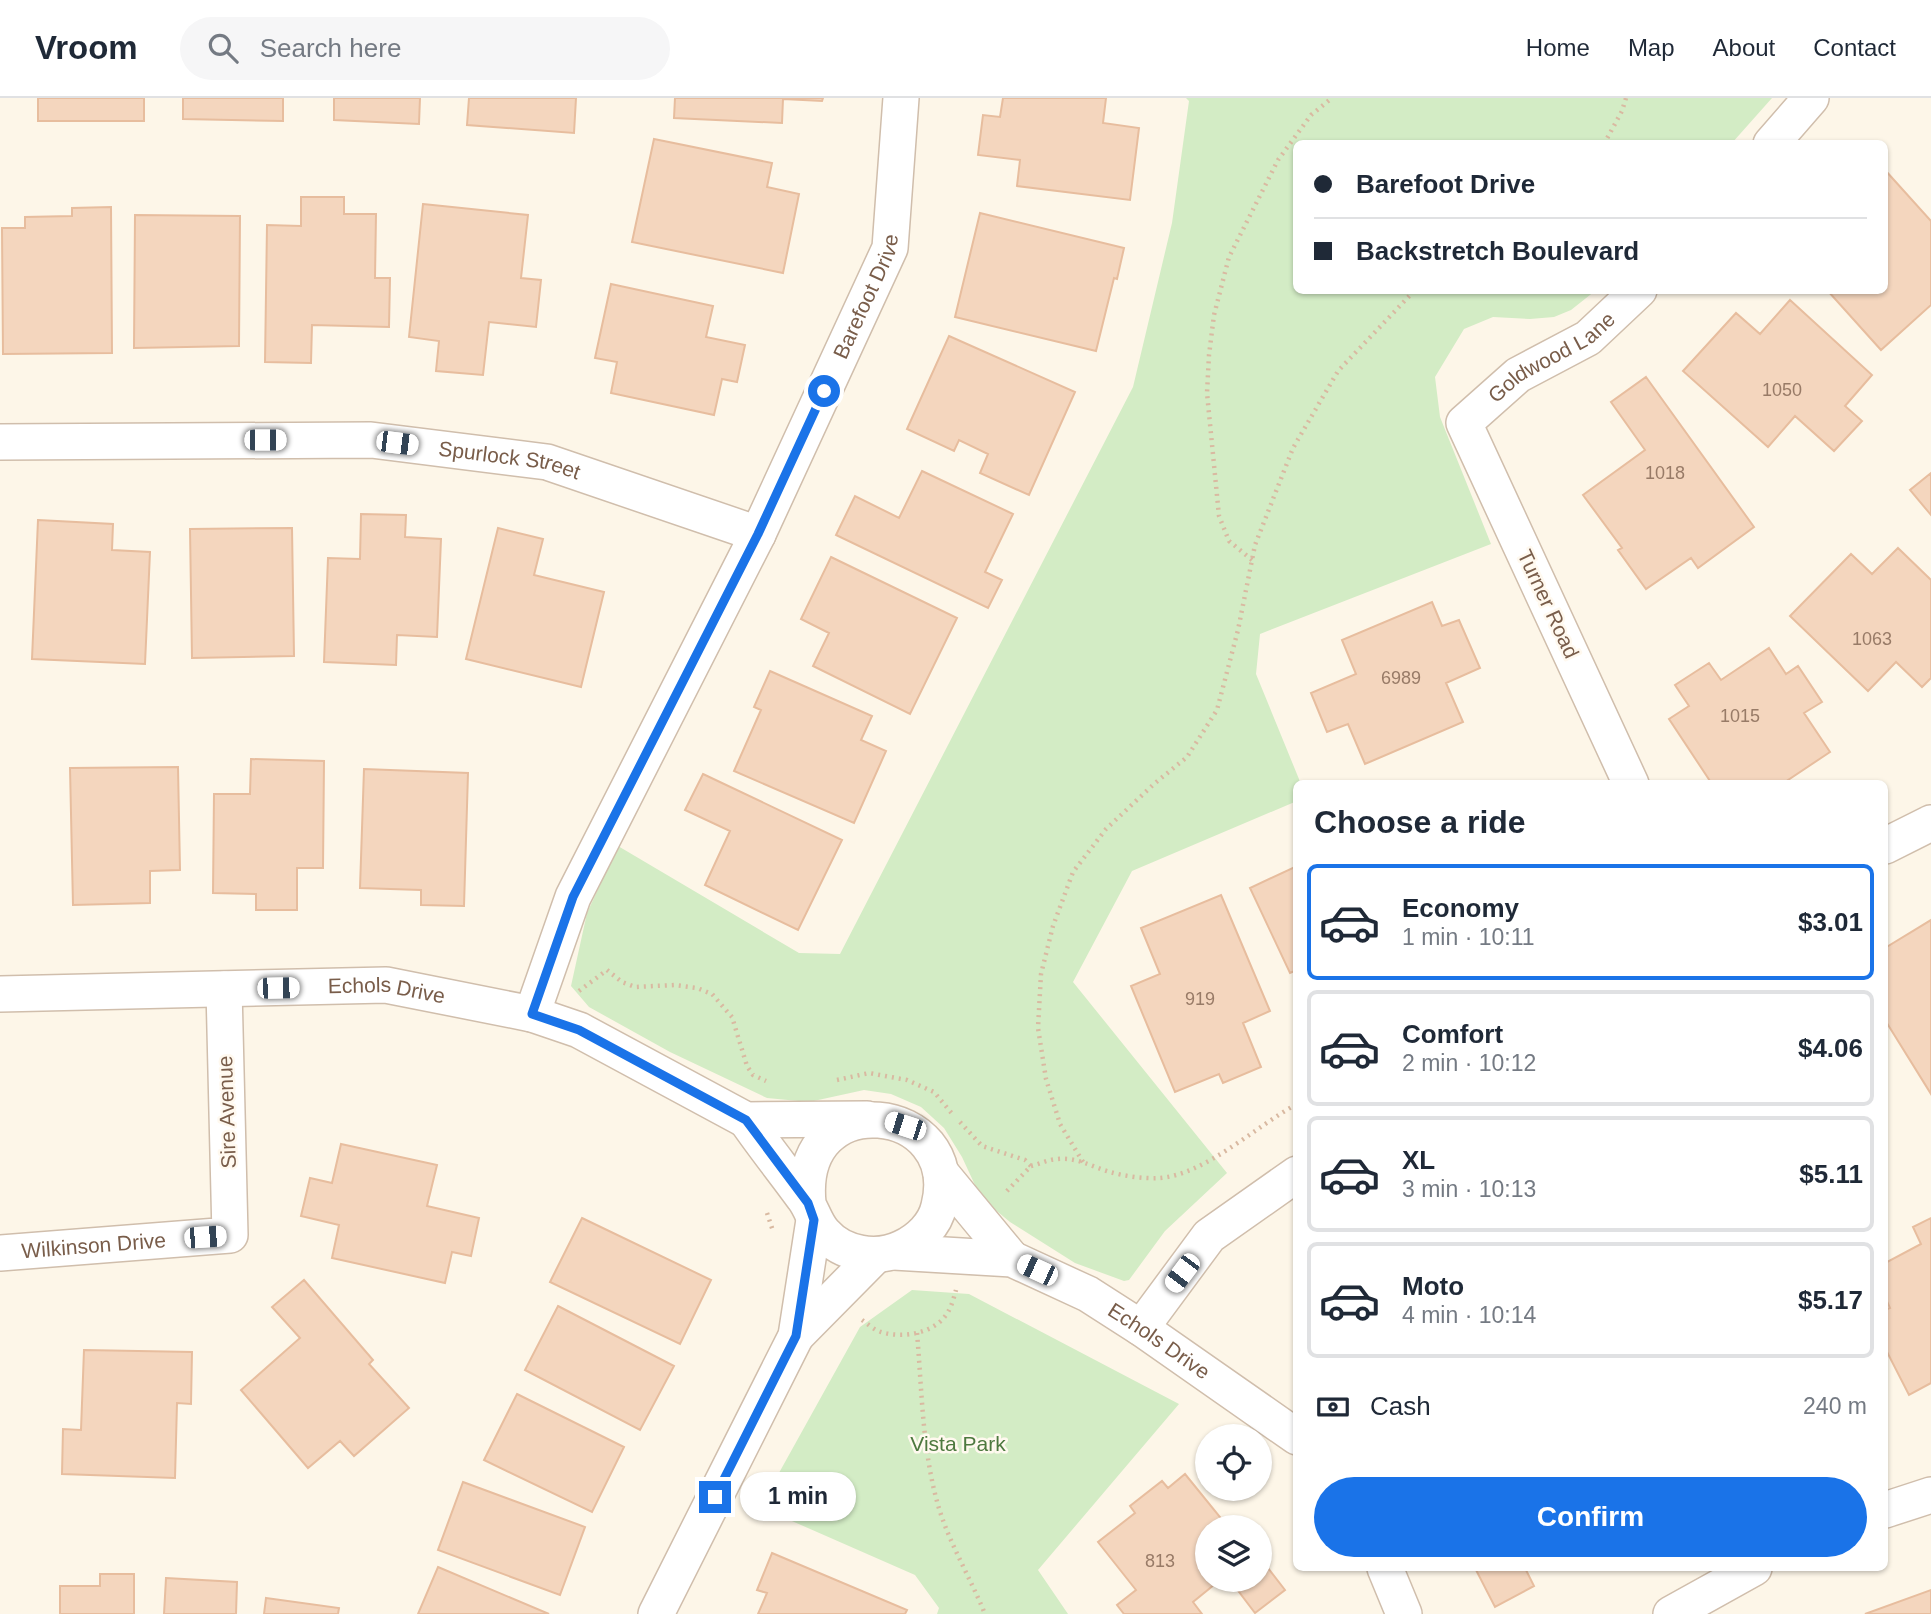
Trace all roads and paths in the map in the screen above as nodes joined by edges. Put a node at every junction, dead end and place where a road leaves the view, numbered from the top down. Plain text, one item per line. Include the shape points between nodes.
1 (901, 98) edge
2 (1332, 98) edge
3 (1626, 98) edge
4 (1811, 98) edge
5 (1606, 140) edge
6 (1775, 140) edge
7 (1412, 294) edge
8 (1635, 294) edge
9 (1464, 423) joint
10 (0, 442) edge
11 (758, 534) junction
12 (1252, 560) junction
13 (1629, 780) edge
14 (1931, 823) edge
15 (1888, 844) edge
16 (223, 989) junction
17 (0, 994) edge
18 (532, 1014) junction
19 (1293, 1107) edge
20 (867, 1119) junction
21 (746, 1120) junction
22 (1083, 1162) junction
23 (1031, 1166) dead end
24 (941, 1173) junction
25 (1293, 1177) edge
26 (811, 1211) junction
27 (230, 1235) joint
28 (0, 1253) edge
29 (885, 1254) junction
30 (1012, 1259) junction
31 (958, 1281) dead end
32 (858, 1318) dead end
33 (1140, 1328) junction
34 (918, 1333) junction
35 (796, 1336) junction
36 (1293, 1434) edge
37 (1931, 1495) edge
38 (1888, 1509) edge
39 (1386, 1571) edge
40 (1749, 1571) edge
41 (656, 1614) edge
42 (985, 1614) edge
43 (1404, 1614) edge
44 (1671, 1614) edge

1 - 11 street, Barefoot Drive via 890,248
2 - 12 path via 1311,115 1278,160 1229,257 1214,315 1207,393 1219,516 1228,541
3 - 5 path
4 - 6 street
7 - 12 path via 1338,371 1293,448
8 - 9 street, Goldwood Lane via 1588,338 1518,375
9 - 13 street, Turner Road
10 - 11 street, Spurlock Street via 372,440 547,462
11 - 18 street, Barefoot Drive via 573,897
12 - 22 path via 1217,710 1187,757 1106,829 1081,861 1053,926 1041,974 1038,1028 1060,1125
14 - 15 street
16 - 17 street, Echols Drive
16 - 18 street, Echols Drive via 386,985
16 - 27 street, Sire Avenue
18 - 21 street, Echols Drive via 579,1030
19 - 22 path via 1227,1150 1181,1173 1159,1178 1135,1176
20 - 21 street, Echols Drive
20 - 24 street via 905,1126 934,1153
20 - 26 street via 848,1124 818,1147 806,1184
21 - 26 street, Echols Drive
22 - 23 path via 1058,1159
24 - 29 street via 943,1193 927,1230 912,1244
24 - 30 street, Echols Drive
25 - 33 street via 1209,1236
26 - 29 street via 825,1235 840,1246 857,1253
26 - 35 street
27 - 28 street, Wilkinson Drive
29 - 30 street, Echols Drive
29 - 35 street
30 - 33 street, Echols Drive via 1088,1294
31 - 34 path via 945,1317
32 - 34 path via 881,1332
33 - 36 street, Echols Drive
34 - 42 path via 928,1457 938,1505
35 - 41 street
37 - 38 street
39 - 43 street
40 - 44 street

